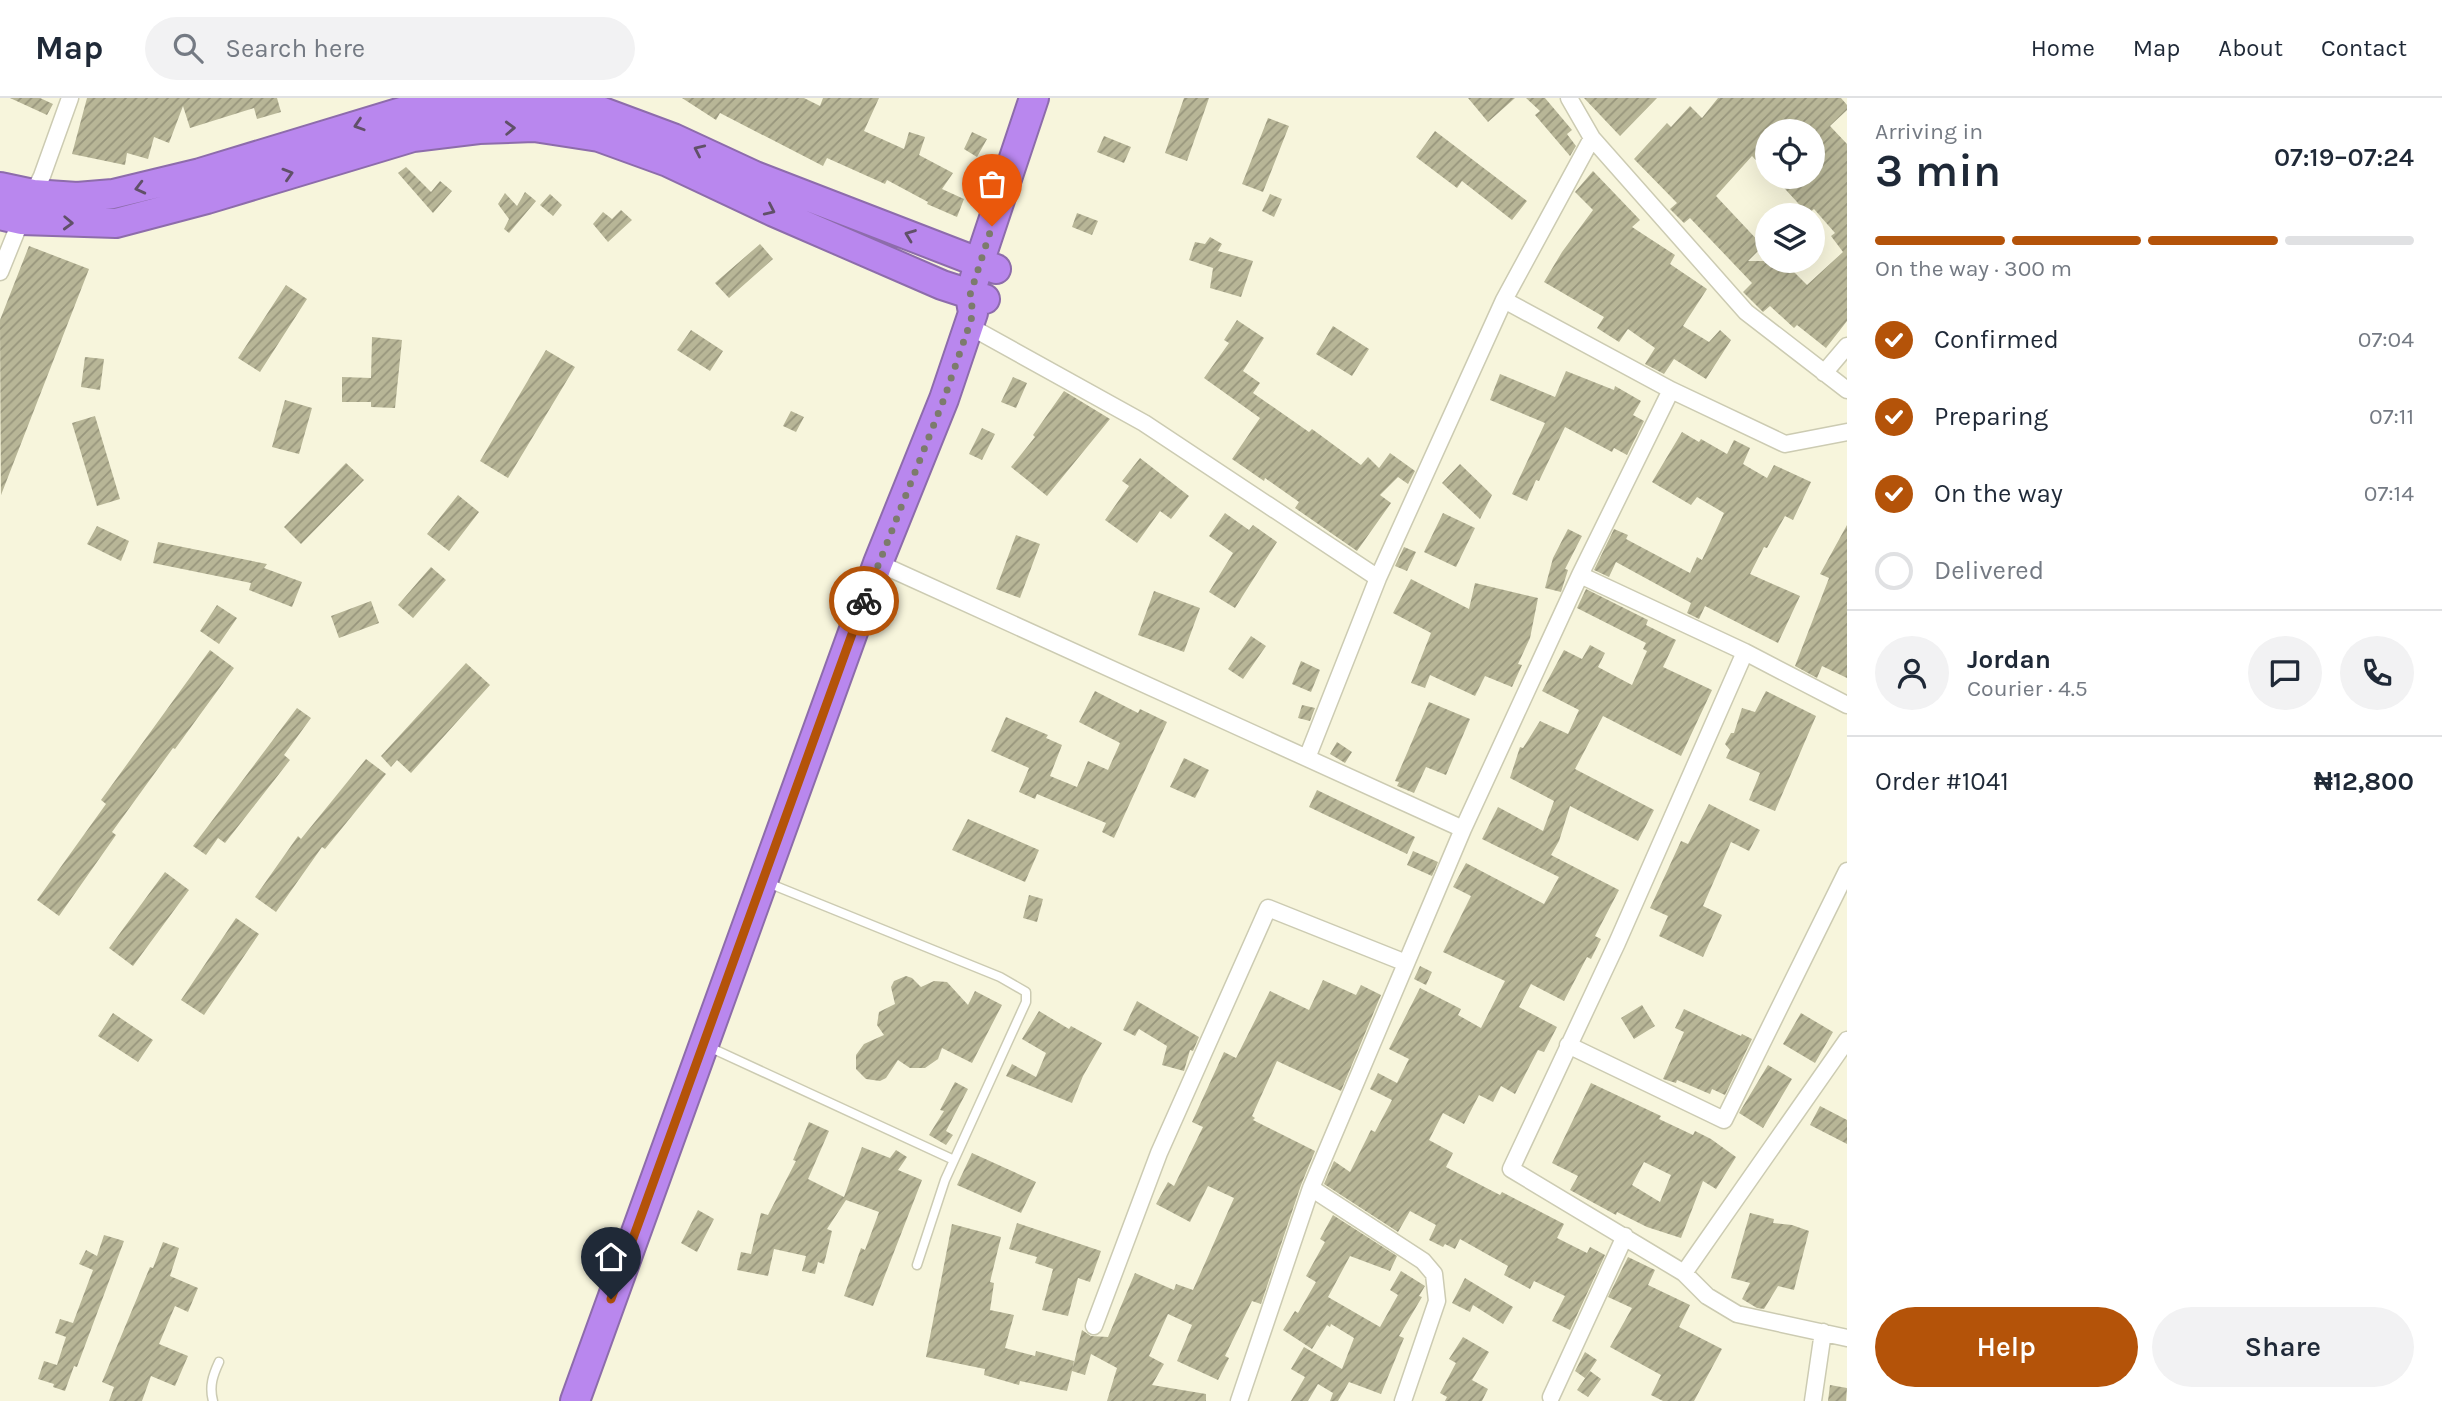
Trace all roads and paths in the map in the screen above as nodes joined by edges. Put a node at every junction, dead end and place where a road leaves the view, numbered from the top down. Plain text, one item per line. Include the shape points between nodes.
1 (70, 98) edge
2 (1034, 98) edge
3 (1053, 98) edge
4 (1569, 98) edge
5 (407, 104) edge
6 (1592, 138) junction
7 (0, 187) edge
8 (33, 194) junction
9 (11, 218) edge
10 (987, 257) junction
11 (0, 272) edge
12 (1504, 300) junction
13 (974, 308) junction
14 (1847, 346) edge
15 (1824, 373) junction
16 (1671, 390) junction
17 (1847, 390) edge
18 (1847, 432) edge
19 (878, 563) junction
20 (1580, 575) junction
21 (1378, 578) junction
22 (1745, 652) junction
23 (1847, 705) edge
24 (1307, 758) junction
25 (1464, 829) junction
26 (1847, 871) edge
27 (762, 880) junction
28 (1406, 963) junction
29 (1847, 1040) edge
30 (703, 1045) junction
31 (1568, 1045) junction
32 (954, 1160) junction
33 (1311, 1188) junction
34 (1625, 1236) junction
35 (917, 1265) dead end
36 (1684, 1273) junction
37 (1094, 1326) dead end
38 (1823, 1332) junction
39 (1847, 1338) edge
40 (219, 1362) dead end
41 (1551, 1397) dead end
42 (213, 1401) edge
43 (575, 1401) edge
44 (1239, 1401) edge
45 (1403, 1401) edge
46 (1812, 1401) edge

1 - 8 street
2 - 10 highway
3 - 10 highway
4 - 6 street
5 -> 8 highway via 200,173 113,194
10 -> 5 highway via 975,246 947,249 603,113 536,105
6 - 12 street
6 - 15 street via 1746,312
7 - 8 highway
9 - 11 street
9 -> 13 highway via 116,223 412,137 534,127 599,137 668,162 942,285
10 - 13 highway
12 - 16 street
12 - 21 street
13 - 19 highway via 944,399
13 - 21 street
14 - 15 street
15 - 17 street
16 - 18 street via 1785,444
16 - 20 street
19 - 24 street
19 - 27 highway
20 - 22 street
20 - 25 street
21 - 24 street
22 - 23 street
22 - 31 street
24 - 25 street
25 - 28 street
26 - 31 street via 1724,1120
27 - 30 highway
27 - 32 lane via 1000,977 1026,992 1026,1002
28 - 33 street
28 - 37 street via 1268,908 1159,1153
29 - 36 street
30 - 32 lane
30 - 43 highway
31 - 34 street via 1511,1169
32 - 35 lane
33 - 44 street
33 - 45 street via 1423,1261 1434,1275 1437,1301
34 - 36 street
34 - 41 street
36 - 38 street via 1707,1296 1737,1314
38 - 39 street
38 - 46 street
40 - 42 lane via 212,1376

